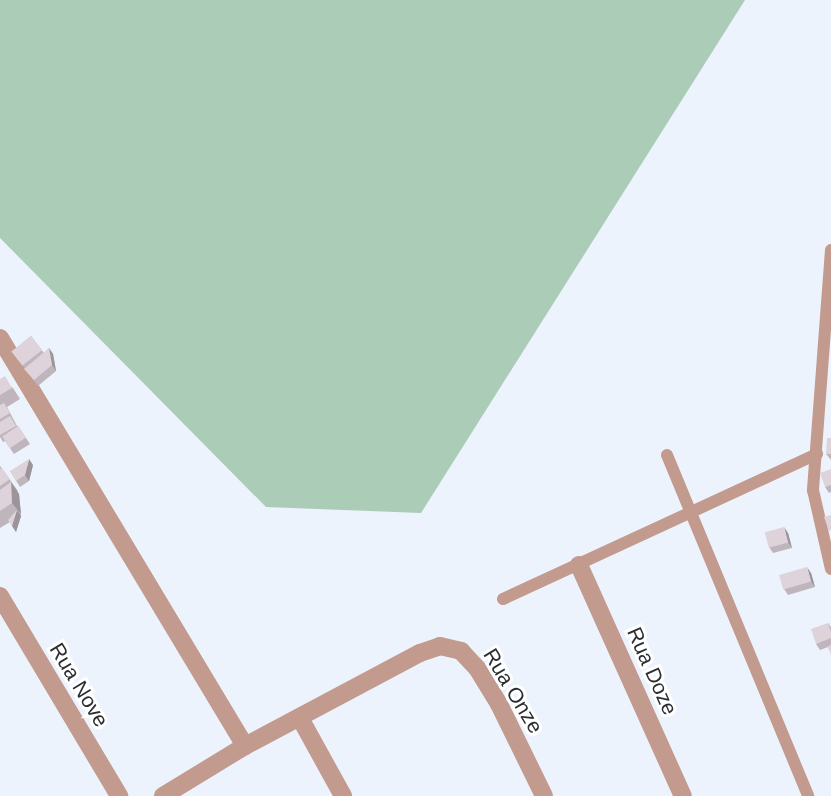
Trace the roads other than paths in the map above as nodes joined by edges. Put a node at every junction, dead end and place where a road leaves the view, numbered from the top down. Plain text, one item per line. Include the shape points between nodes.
1 (831, 250) edge
2 (0, 338) edge
3 (817, 454) junction
4 (667, 455) dead end
5 (689, 511) junction
6 (579, 565) junction
7 (831, 569) edge
8 (0, 596) edge
9 (503, 599) dead end
10 (300, 718) junction
11 (245, 746) junction
12 (119, 796) edge
13 (163, 796) edge
14 (342, 796) edge
15 (544, 796) edge
16 (683, 796) edge
17 (808, 796) edge

1 - 3 lane
2 - 11 street
3 - 5 lane
3 - 7 lane via 813,490
4 - 5 lane
5 - 6 lane
5 - 17 lane
6 - 9 lane
6 - 16 street, Rua Doze
8 - 12 street, Rua Nove
10 - 11 street
10 - 14 street
10 - 15 street, Rua Onze via 420,653 448,646 468,656 499,704
11 - 13 street

